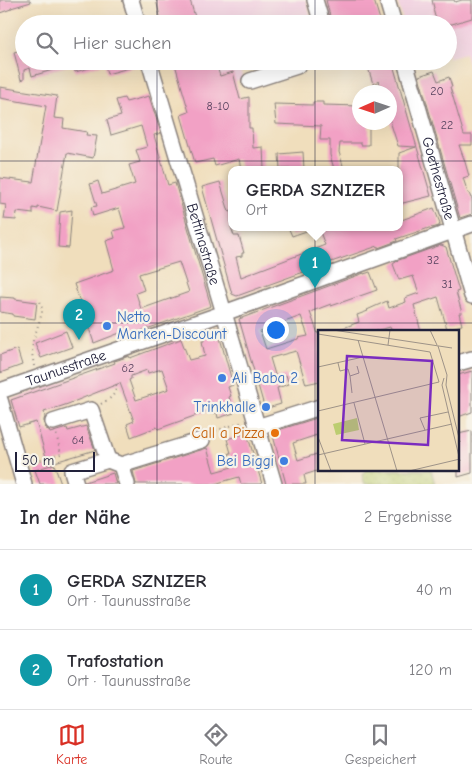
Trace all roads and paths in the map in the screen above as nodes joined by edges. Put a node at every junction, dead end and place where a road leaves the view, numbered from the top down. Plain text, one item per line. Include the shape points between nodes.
1 (131, 0) edge
2 (315, 0) edge
3 (387, 0) edge
4 (135, 15) edge
5 (319, 15) edge
6 (390, 15) edge
7 (152, 70) edge
8 (284, 70) edge
9 (408, 70) edge
10 (250, 81) dead end
11 (472, 224) edge
12 (453, 230) junction
13 (472, 296) edge
14 (40, 302) dead end
15 (224, 313) junction
16 (35, 378) junction
17 (117, 381) dead end
18 (0, 391) edge
19 (0, 400) edge
20 (318, 408) edge
21 (91, 410) junction
22 (53, 422) joint
23 (256, 423) junction
24 (202, 440) joint
25 (115, 462) junction
26 (19, 466) junction
27 (24, 484) edge
28 (76, 484) edge
29 (127, 484) edge
30 (274, 484) edge

1 - 4 street
2 - 5 street
3 - 6 street
7 - 15 street, Bettinastraße
8 - 10 street
9 - 12 street, Goethestraße
11 - 12 street, Taunusstraße
12 - 13 street, Goethestraße
12 - 15 street, Taunusstraße
14 - 16 path via 42,313 32,346
15 - 16 street, Taunusstraße
15 - 23 street, Bettinastraße
16 - 18 street, Taunusstraße
17 - 21 path via 113,396
19 - 26 street
20 - 23 street
21 - 22 street
21 - 25 street
22 - 26 path via 62,454
23 - 24 path via 206,433
23 - 30 street, Bettinastraße
24 - 25 street
25 - 28 street via 72,471
25 - 29 street
26 - 27 street

